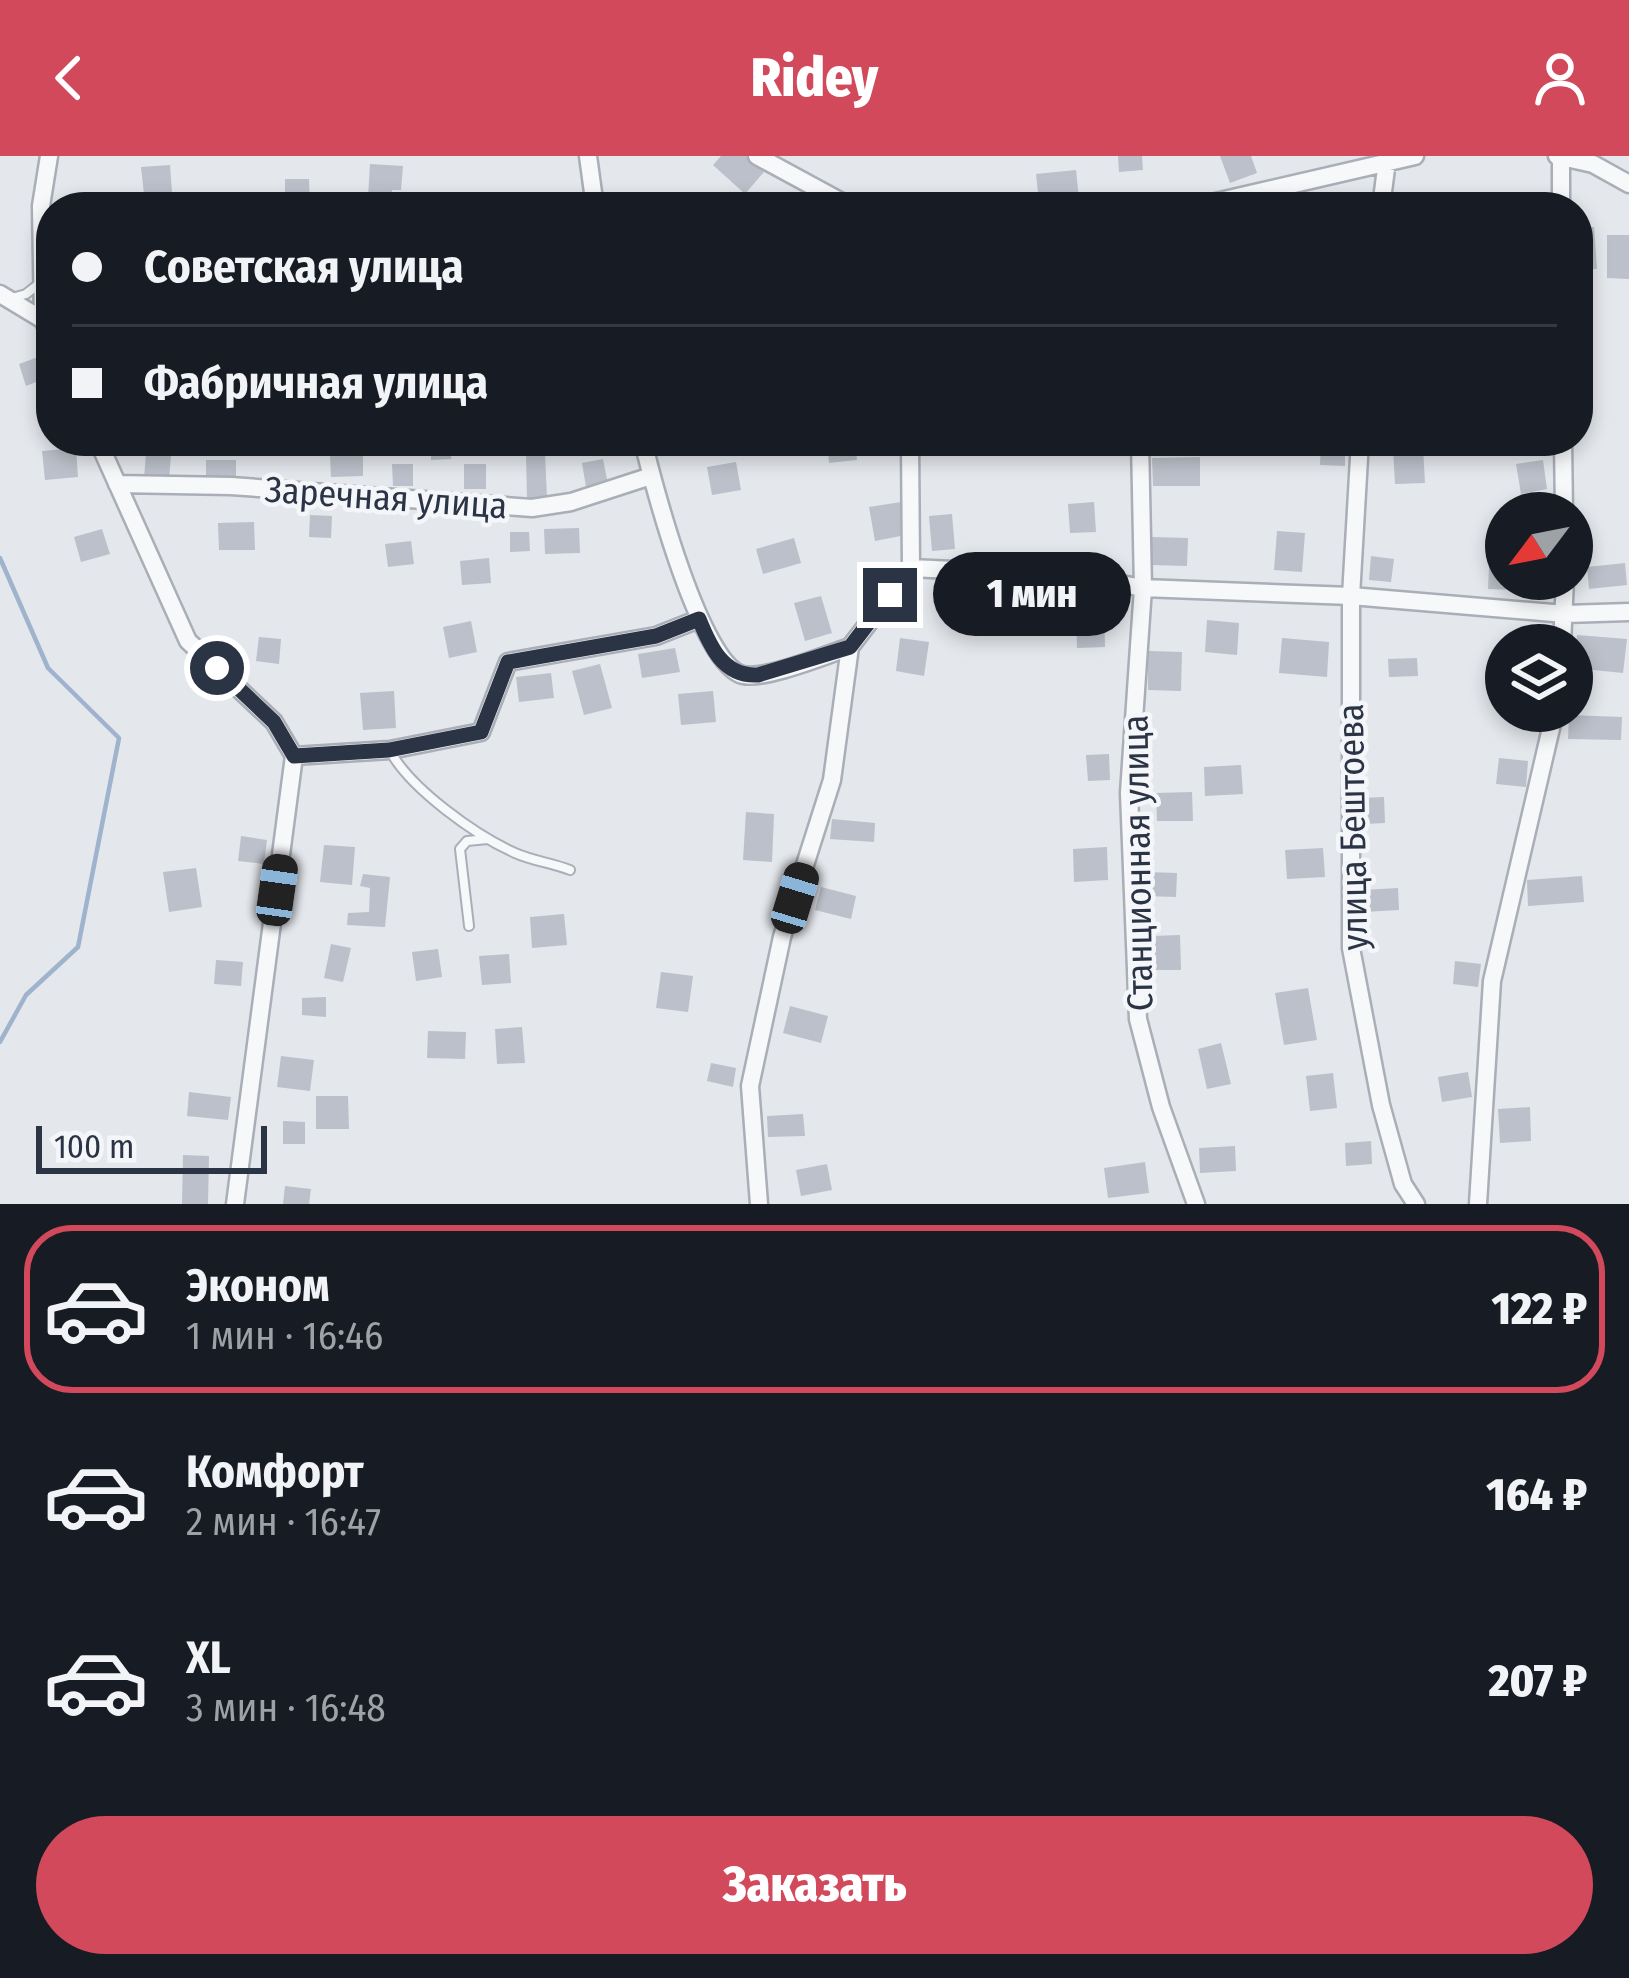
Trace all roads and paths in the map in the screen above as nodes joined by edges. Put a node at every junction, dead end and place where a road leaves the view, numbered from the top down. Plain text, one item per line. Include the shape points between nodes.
1 (49, 156) edge
2 (588, 156) edge
3 (757, 156) edge
4 (1415, 156) edge
5 (1559, 156) edge
6 (1387, 161) junction
7 (1629, 184) edge
8 (43, 192) edge
9 (594, 192) edge
10 (823, 192) edge
11 (1257, 192) edge
12 (1383, 192) edge
13 (1561, 192) edge
14 (36, 286) edge
15 (5, 296) edge
16 (36, 320) edge
17 (105, 456) edge
18 (647, 456) edge
19 (910, 456) edge
20 (1140, 456) edge
21 (1359, 456) edge
22 (1563, 456) edge
23 (651, 476) junction
24 (117, 484) junction
25 (1564, 492) edge
26 (910, 568) junction
27 (1143, 587) junction
28 (1352, 596) junction
29 (1565, 600) edge
30 (1629, 612) edge
31 (1565, 614) junction
32 (699, 619) junction
33 (1564, 624) edge
34 (850, 647) junction
35 (1550, 732) edge
36 (389, 750) junction
37 (294, 756) junction
38 (490, 839) junction
39 (570, 870) dead end
40 (470, 926) dead end
41 (235, 1204) edge
42 (758, 1204) edge
43 (1196, 1204) edge
44 (1416, 1204) edge
45 (1478, 1204) edge

1 - 8 street
2 - 9 street
3 - 10 street
4 - 6 street
5 - 7 street
5 - 13 street
6 - 11 street
6 - 12 street
14 - 15 lane
15 - 16 street
17 - 24 street
18 - 23 street
19 - 26 street
20 - 27 street, Станционная улица
21 - 28 street, улица Бештоева
22 - 25 street
23 - 24 street, Заречная улица via 532,508
23 - 32 street
24 - 37 street via 188,641 274,722
26 - 27 street
26 - 34 street
27 - 28 street
27 - 43 street, Станционная улица via 1129,794 1138,1018
28 - 31 street
28 - 44 street, улица Бештоева via 1351,948 1381,1105
29 - 31 street
30 - 31 street
31 - 33 street
32 - 34 street via 716,655 743,675
32 - 36 street via 656,636 508,662 481,732
34 - 42 street via 832,780 782,938 750,1086
35 - 45 street via 1492,981
36 - 37 street
36 - 38 lane via 411,780
37 - 41 street
38 - 39 lane
38 - 40 lane via 460,849

